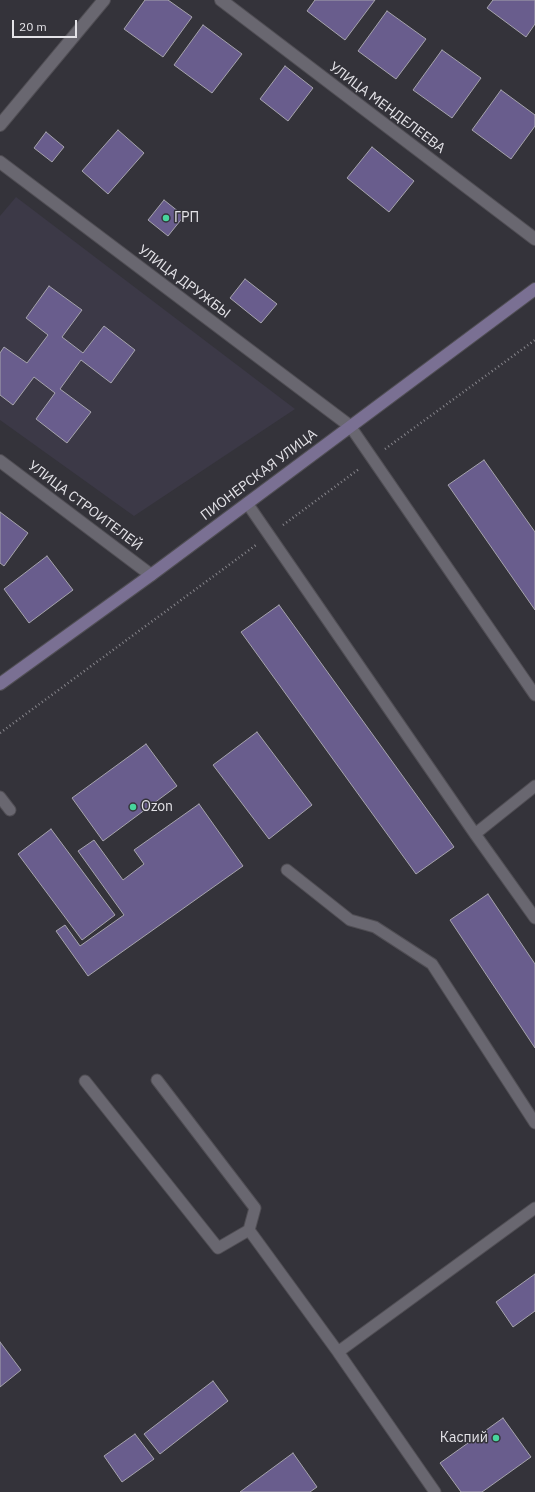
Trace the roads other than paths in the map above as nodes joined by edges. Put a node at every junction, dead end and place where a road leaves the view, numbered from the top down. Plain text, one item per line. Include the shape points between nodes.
1 (104, 0) edge
2 (221, 0) edge
3 (0, 125) edge
4 (0, 162) edge
5 (535, 239) edge
6 (535, 289) edge
7 (350, 426) junction
8 (0, 461) edge
9 (246, 504) junction
10 (151, 575) junction
11 (0, 684) edge
12 (535, 695) edge
13 (535, 786) edge
14 (0, 797) edge
15 (10, 810) dead end
16 (475, 834) junction
17 (287, 870) dead end
18 (535, 918) edge
19 (157, 1080) dead end
20 (85, 1081) dead end
21 (535, 1123) edge
22 (535, 1208) edge
23 (249, 1230) junction
24 (338, 1352) junction
25 (435, 1492) edge

1 - 3 street
2 - 5 street, УЛИЦА МЕНДЕЛЕЕВА
4 - 7 street, УЛИЦА ДРУЖБЫ
6 - 7 street, ПИОНЕРСКАЯ УЛИЦА
7 - 9 street, ПИОНЕРСКАЯ УЛИЦА
7 - 12 lane
8 - 10 street, УЛИЦА СТРОИТЕЛЕЙ
9 - 10 street, ПИОНЕРСКАЯ УЛИЦА
9 - 16 lane
10 - 11 street, ПИОНЕРСКАЯ УЛИЦА
13 - 16 lane
14 - 15 lane
16 - 18 lane
17 - 21 lane via 350,920 376,927 432,964
19 - 23 lane via 255,1208
20 - 23 lane via 218,1248
22 - 24 lane
23 - 24 lane
24 - 25 lane

